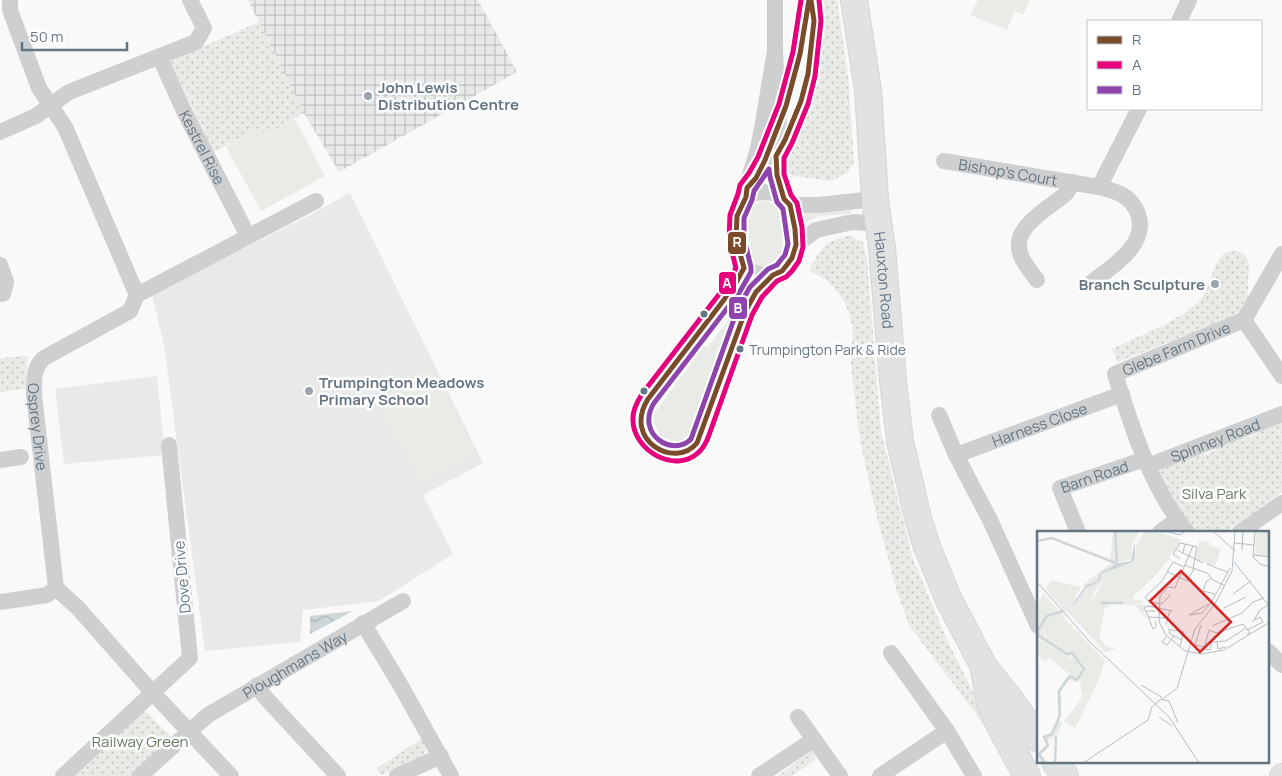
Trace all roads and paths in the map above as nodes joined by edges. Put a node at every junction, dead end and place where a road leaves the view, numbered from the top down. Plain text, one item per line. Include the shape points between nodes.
1 (10, 0) edge
2 (190, 0) edge
3 (775, 0) edge
4 (854, 0) edge
5 (1189, 0) edge
6 (1179, 20) edge
7 (775, 51) junction
8 (160, 58) junction
9 (51, 104) junction
10 (1138, 110) edge
11 (0, 132) edge
12 (944, 161) dead end
13 (1072, 182) junction
14 (1099, 187) junction
15 (747, 196) junction
16 (316, 201) dead end
17 (787, 202) junction
18 (877, 212) junction
19 (248, 236) junction
20 (796, 246) junction
21 (1282, 254) edge
22 (0, 264) edge
23 (1037, 280) dead end
24 (1091, 283) dead end
25 (3, 294) dead end
26 (137, 295) junction
27 (1244, 320) junction
28 (1282, 376) edge
29 (1122, 394) junction
30 (1282, 414) edge
31 (939, 415) dead end
32 (169, 445) dead end
33 (956, 455) junction
34 (21, 457) dead end
35 (0, 460) edge
36 (1147, 462) junction
37 (1282, 503) edge
38 (1182, 526) edge
39 (1078, 531) edge
40 (1164, 531) edge
41 (1241, 531) edge
42 (56, 588) junction
43 (403, 601) dead end
44 (0, 602) edge
45 (1033, 604) edge
46 (1037, 622) edge
47 (363, 623) junction
48 (1270, 652) edge
49 (891, 653) dead end
50 (1282, 665) edge
51 (984, 666) junction
52 (258, 685) junction
53 (152, 692) junction
54 (1010, 699) junction
55 (798, 717) dead end
56 (190, 731) junction
57 (948, 732) junction
58 (1037, 738) edge
59 (813, 740) junction
60 (1037, 752) edge
61 (441, 756) junction
62 (1043, 764) edge
63 (1056, 764) edge
64 (63, 776) edge
65 (140, 776) edge
66 (231, 776) edge
67 (338, 776) edge
68 (397, 776) edge
69 (451, 776) edge
70 (759, 776) edge
71 (840, 776) edge
72 (880, 776) edge
73 (974, 776) edge
74 (1027, 776) edge
75 (1050, 776) edge
76 (1065, 776) edge

1 - 9 street via 10,10 39,88
2 - 8 street via 204,28 196,42
3 - 7 street
4 - 18 main road, Hauxton Road via 868,90
5 - 6 street
7 - 15 street
7 - 17 street via 779,126 776,169
8 - 9 street via 69,92
8 - 19 street, Kestrel Rise
9 - 11 street via 36,116
9 - 26 street via 65,126
10 - 14 street
12 - 13 street, Bishop's Court
13 - 14 street, Bishop's Court
13 - 23 street, Bishop's Court via 1069,191 1030,221 1021,233 1022,259
14 - 24 street, Bishop's Court via 1116,191 1131,200 1140,220 1139,237 1126,254
15 - 17 street via 770,191
15 - 20 street via 738,212 736,234 738,256 744,268 759,275 773,275 782,271
16 - 19 street
17 - 18 street
17 - 20 street
18 - 20 street via 853,222 816,230
18 - 51 main road, Hauxton Road via 900,441 914,501 927,548 948,598
19 - 26 street
21 - 27 street, Glebe Farm Drive
22 - 25 street via 6,282
26 - 42 street, Osprey Drive via 130,312 44,358 34,375
27 - 28 street
27 - 29 street, Glebe Farm Drive via 1115,374
29 - 33 street, Harness Close
29 - 36 street, Glebe Farm Drive
30 - 36 street, Spinney Road
31 - 33 street
32 - 53 street, Dove Drive via 190,658
33 - 45 street
34 - 35 street
36 - 38 street, Glebe Farm Drive
36 - 39 street, Barn Road via 1060,488
37 - 41 street
38 - 40 street
42 - 44 street via 47,595
42 - 53 street via 78,608
43 - 47 street, Ploughmans Way
45 - 46 street
47 - 52 street, Ploughmans Way
47 - 61 street
48 - 50 street
49 - 57 street
51 - 54 main road
51 - 74 main road via 990,703
52 - 56 street, Ploughmans Way via 208,715
52 - 67 street via 264,696
53 - 56 street
53 - 64 street
54 - 58 main road
54 - 60 street
55 - 59 street
56 - 65 street, Ploughmans Way
56 - 66 street
57 - 72 street
57 - 73 street
59 - 70 street
59 - 71 street
61 - 68 street
61 - 69 street
62 - 75 street
63 - 76 main road

